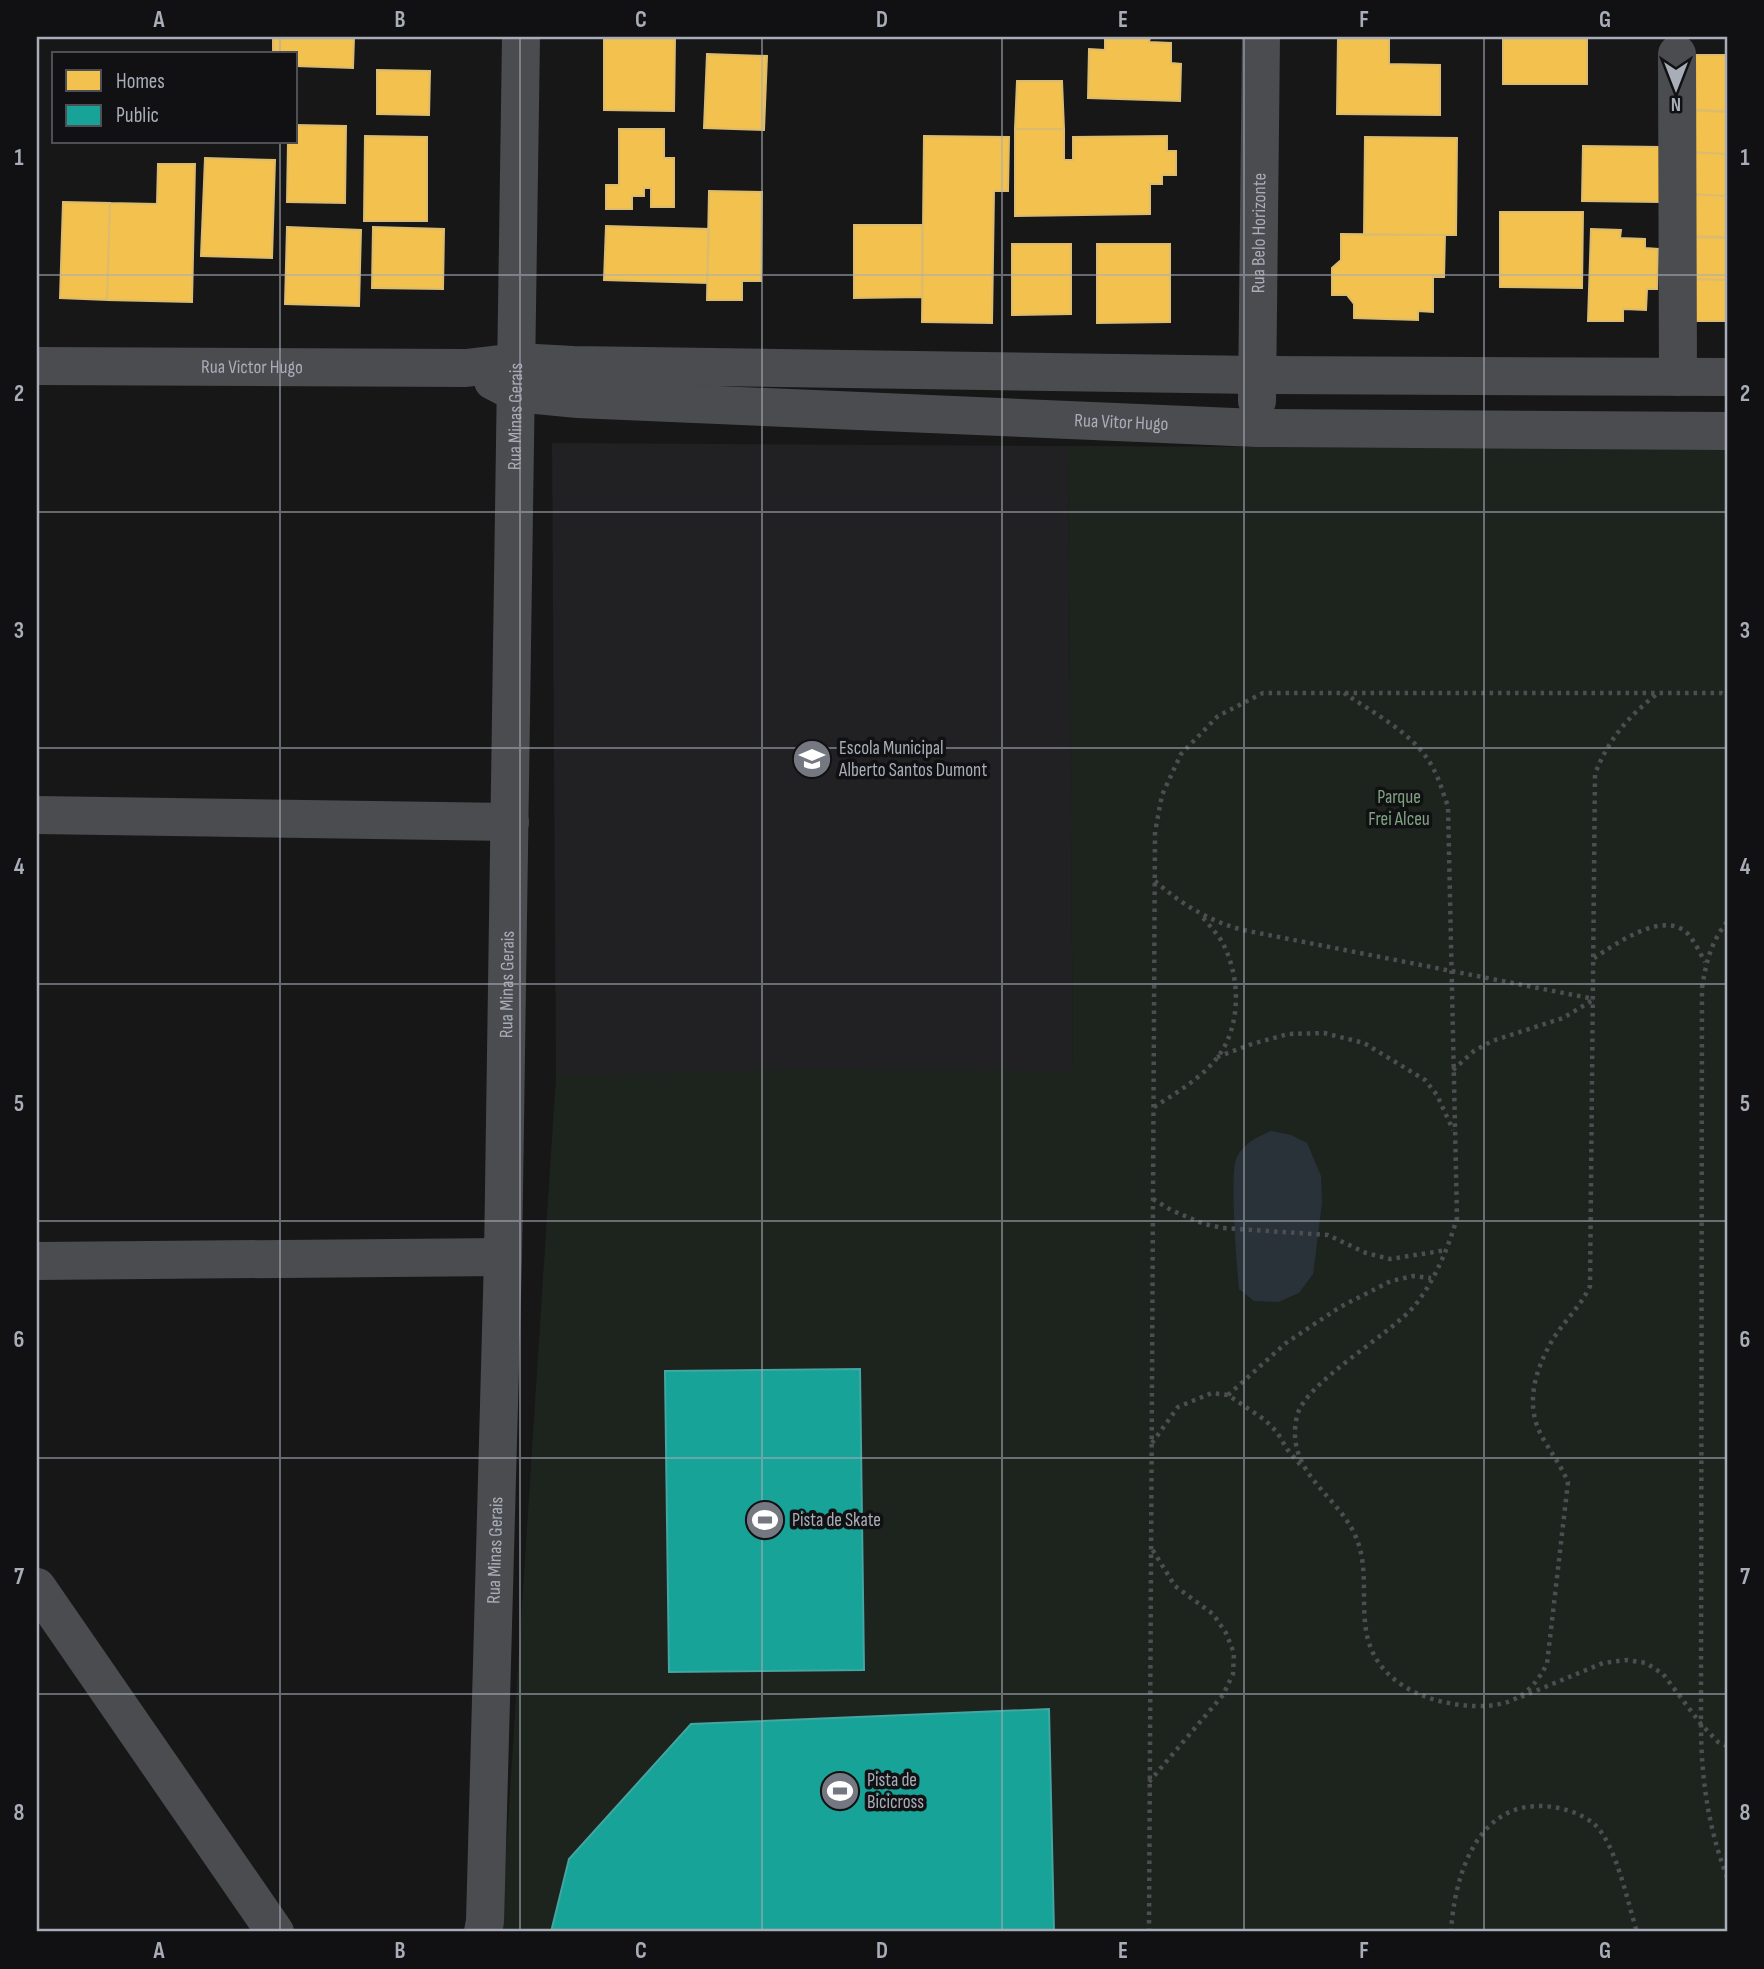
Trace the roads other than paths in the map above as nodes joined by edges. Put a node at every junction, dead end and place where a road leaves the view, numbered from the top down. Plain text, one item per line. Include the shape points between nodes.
1 (521, 37) edge
2 (1261, 37) edge
3 (1677, 54) dead end
4 (37, 366) edge
5 (1257, 374) junction
6 (516, 377) junction
7 (1678, 377) junction
8 (1727, 377) edge
9 (1257, 428) junction
10 (1727, 431) edge
11 (37, 815) edge
12 (510, 822) junction
13 (503, 1257) junction
14 (37, 1261) edge
15 (37, 1587) edge
16 (275, 1932) edge
17 (483, 1932) edge

1 - 6 street, Rua Minas Gerais
2 - 5 street, Rua Belo Horizonte
3 - 7 street
4 - 6 street, Rua Victor Hugo via 466,368
5 - 6 street via 573,365
5 - 7 street
5 - 9 street, Rua Belo Horizonte
6 - 9 street, Rua Vitor Hugo via 592,400
6 - 12 street, Rua Minas Gerais
7 - 8 street
9 - 10 street, Rua Vitor Hugo
11 - 12 street
12 - 13 street, Rua Minas Gerais
13 - 14 street
13 - 17 street, Rua Minas Gerais
15 - 16 street

